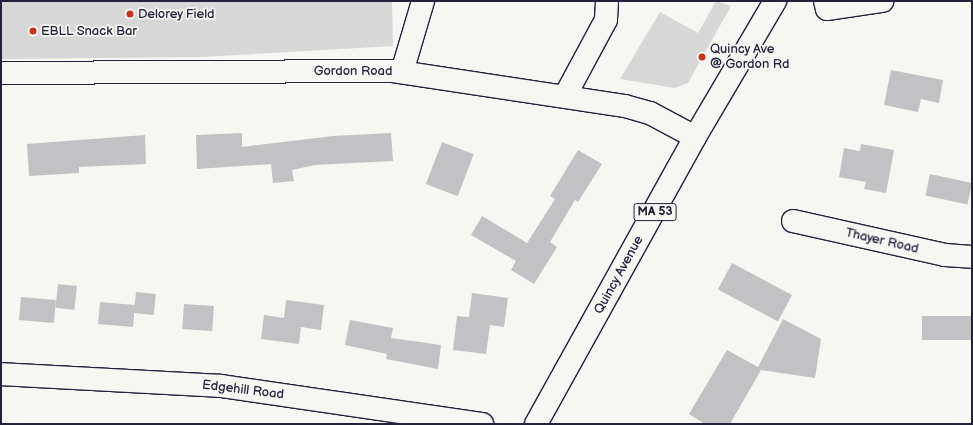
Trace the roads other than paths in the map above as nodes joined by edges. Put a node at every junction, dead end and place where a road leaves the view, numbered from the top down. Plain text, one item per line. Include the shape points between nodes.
1 (423, 1) edge
2 (607, 1) edge
3 (775, 1) edge
4 (825, 1) edge
5 (882, 1) edge
6 (402, 72) junction
7 (1, 73) edge
8 (565, 96) junction
9 (695, 137) junction
10 (793, 221) dead end
11 (972, 257) edge
12 (1, 374) edge
13 (482, 424) edge
14 (536, 424) edge

1 - 6 street
2 - 8 street via 606,20
3 - 9 street, Quincy Avenue / MA 53
4 - 5 street via 827,9
6 - 7 street, Gordon Road
6 - 8 street, Gordon Road
8 - 9 street, Gordon Road via 650,113
9 - 14 street, Quincy Avenue / MA 53
10 - 11 street, Thayer Road via 945,255
12 - 13 street, Edgehill Road via 221,386

